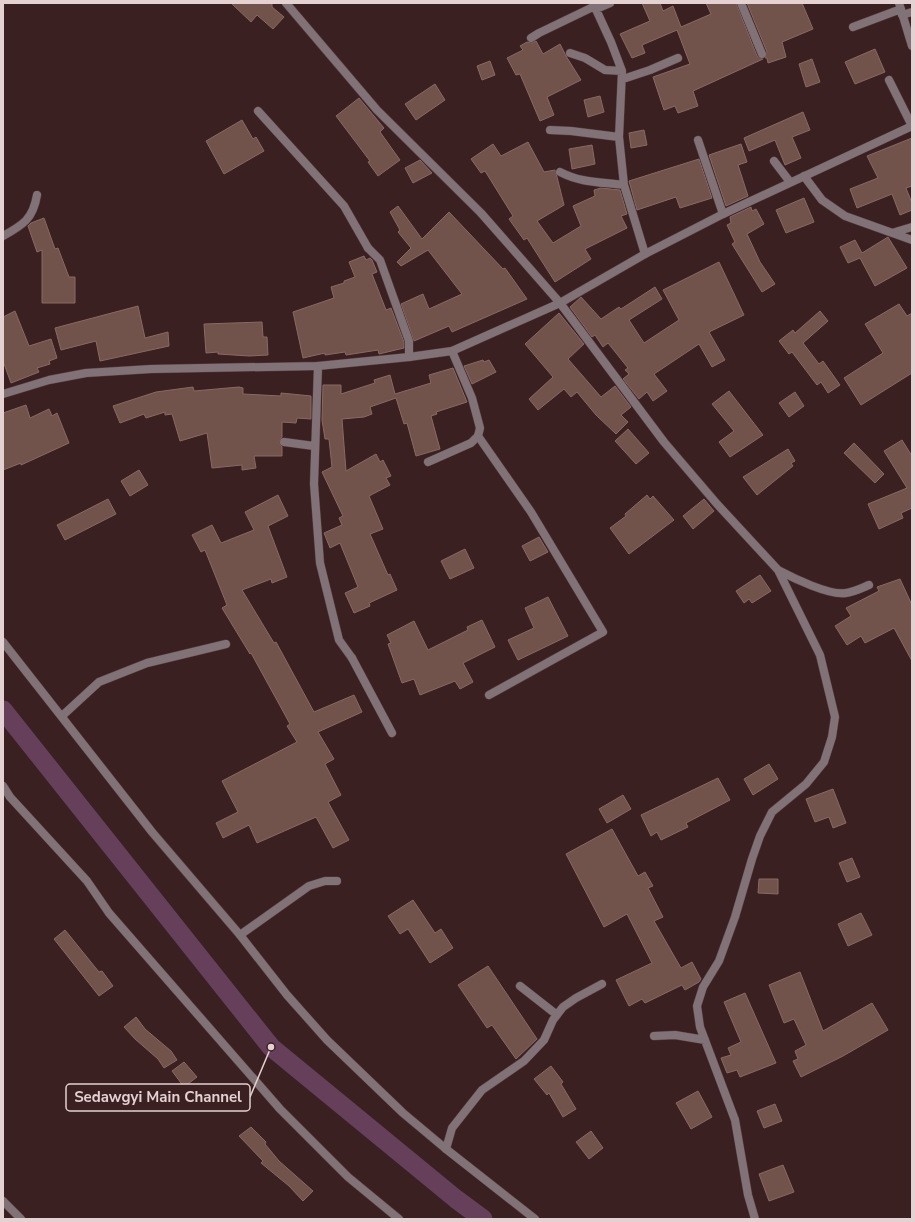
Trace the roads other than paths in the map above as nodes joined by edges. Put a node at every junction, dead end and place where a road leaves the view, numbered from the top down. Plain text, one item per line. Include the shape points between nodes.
1 (286, 3) edge
2 (610, 3) edge
3 (741, 3) edge
4 (595, 6) edge
5 (901, 9) edge
6 (912, 12) edge
7 (853, 27) dead end
8 (910, 32) edge
9 (532, 38) dead end
10 (912, 46) edge
11 (570, 53) dead end
12 (762, 54) dead end
13 (678, 58) dead end
14 (622, 75) junction
15 (889, 80) dead end
16 (258, 111) dead end
17 (912, 126) edge
18 (550, 130) dead end
19 (619, 137) junction
20 (698, 140) dead end
21 (774, 161) dead end
22 (560, 172) dead end
23 (804, 176) junction
24 (790, 182) junction
25 (624, 185) junction
26 (37, 195) dead end
27 (723, 214) junction
28 (912, 227) edge
29 (892, 233) junction
30 (3, 236) edge
31 (912, 240) edge
32 (645, 254) junction
33 (560, 303) junction
34 (452, 351) junction
35 (409, 357) junction
36 (318, 366) junction
37 (3, 394) edge
38 (478, 436) junction
39 (284, 442) dead end
40 (314, 446) junction
41 (428, 462) dead end
42 (778, 570) junction
43 (869, 585) dead end
44 (3, 642) edge
45 (226, 644) dead end
46 (489, 696) dead end
47 (62, 716) junction
48 (392, 733) dead end
49 (3, 786) edge
50 (337, 881) dead end
51 (240, 935) junction
52 (602, 984) dead end
53 (520, 986) dead end
54 (557, 1015) junction
55 (654, 1036) dead end
56 (705, 1040) junction
57 (446, 1149) junction
58 (3, 1201) edge
59 (21, 1219) edge
60 (400, 1219) edge
61 (535, 1219) edge
62 (755, 1219) edge

1 - 33 street via 377,110 481,213
2 - 4 street
3 - 12 street
4 - 9 street
4 - 14 street
5 - 6 street
5 - 7 street
5 - 8 street
8 - 10 street
11 - 14 street
13 - 14 street via 650,70
14 - 19 street
15 - 17 street
16 - 35 street via 344,206 368,248 380,260 409,341
17 - 23 street
18 - 19 street
19 - 25 street
20 - 27 street
21 - 24 street
22 - 25 street via 573,179 592,183
23 - 24 street
23 - 29 street via 822,200 846,216
24 - 27 street
25 - 32 street
26 - 30 street via 34,209 26,221
27 - 32 street
28 - 29 street
29 - 31 street
32 - 33 street
33 - 34 street
33 - 42 street via 664,442
34 - 35 street
34 - 38 street via 479,419
35 - 36 street
36 - 37 street via 86,373 49,380
36 - 40 street
38 - 41 street via 471,443
38 - 46 street via 531,512 603,632
39 - 40 street
40 - 48 street via 320,563 339,640 352,658
42 - 43 street via 837,594
42 - 56 street via 820,655 835,717 832,737 824,762 806,784 772,812 760,836 719,961 703,987 697,1006
44 - 47 street
45 - 47 street via 147,663 99,682
47 - 51 street via 152,832
49 - 60 street via 10,797 87,881 109,913 280,1109 348,1177
50 - 51 street via 309,886
51 - 57 street via 287,996 327,1040 403,1113
52 - 54 street via 576,998
53 - 54 street
54 - 57 street via 544,1040 524,1061 488,1085 477,1096 452,1128
55 - 56 street via 675,1035
56 - 62 street via 735,1120 748,1195
57 - 61 street
58 - 59 street

